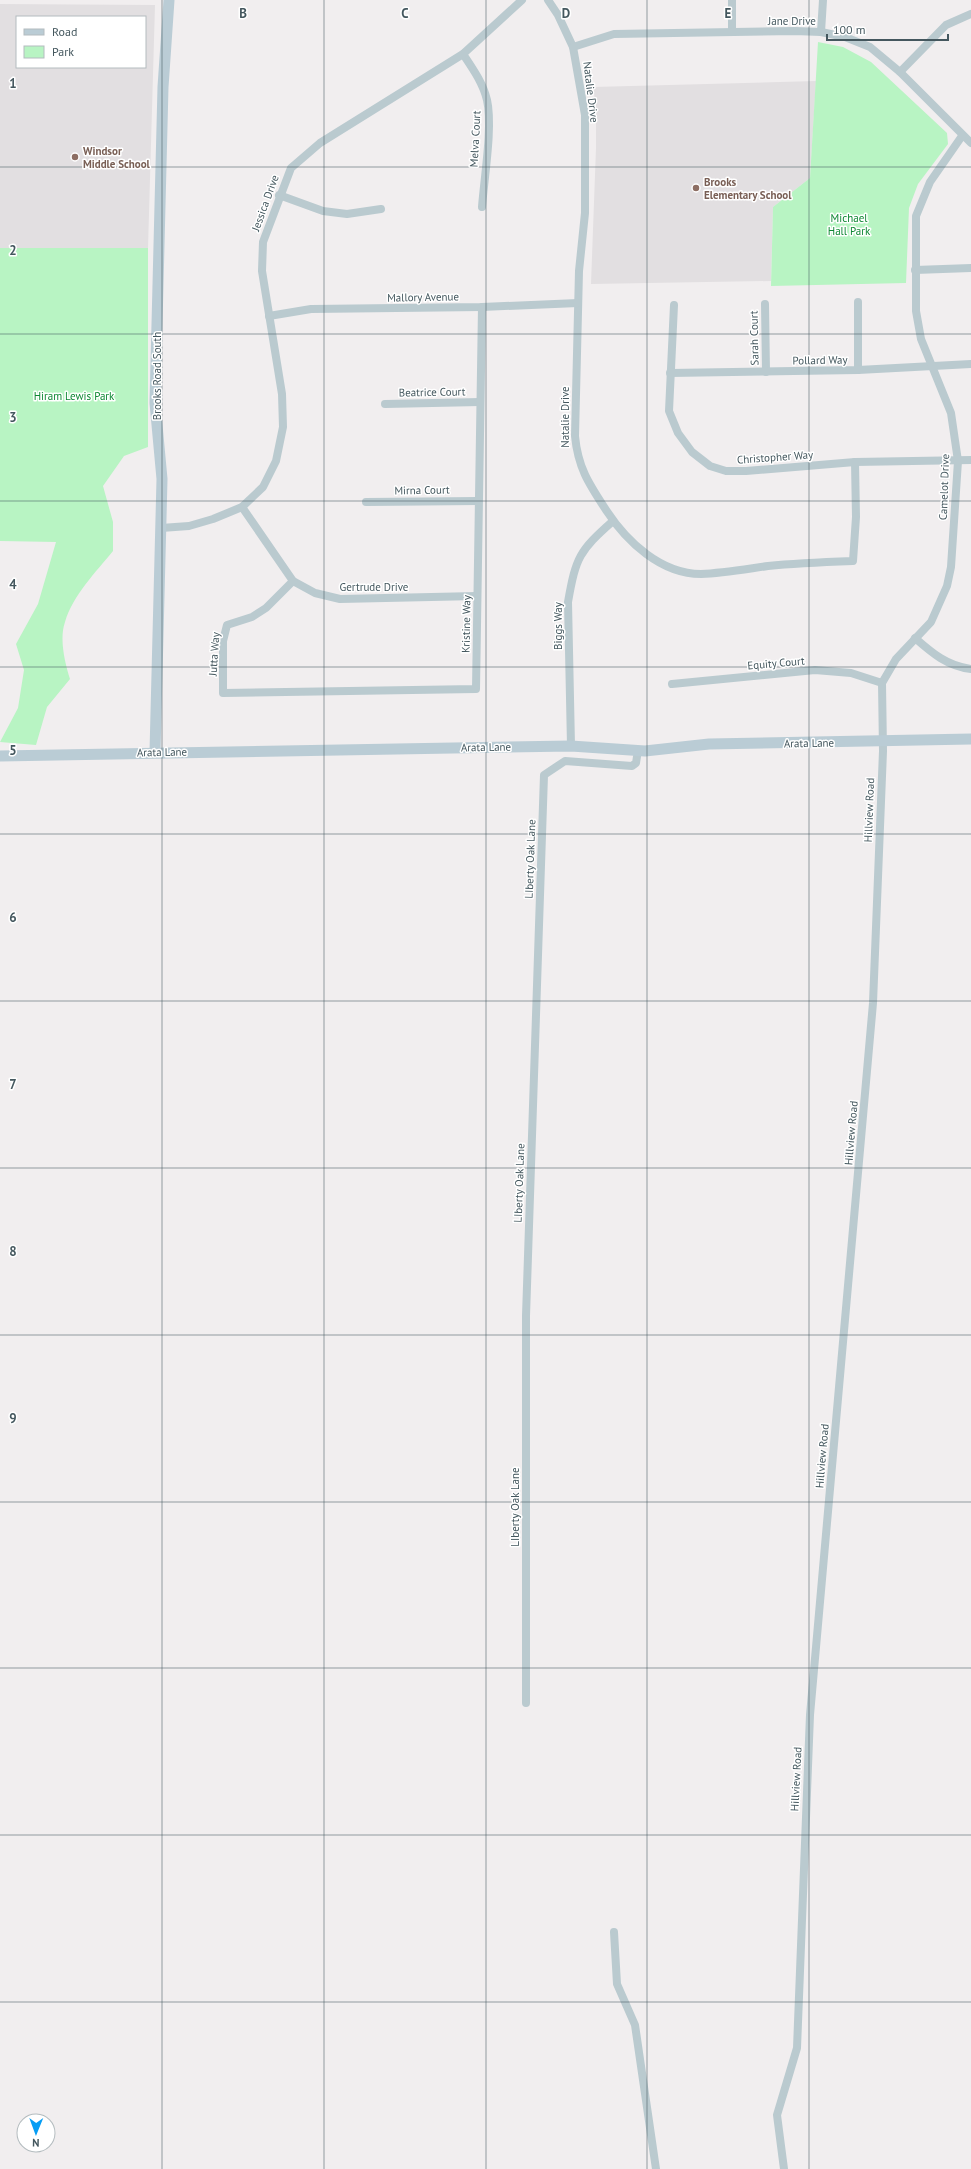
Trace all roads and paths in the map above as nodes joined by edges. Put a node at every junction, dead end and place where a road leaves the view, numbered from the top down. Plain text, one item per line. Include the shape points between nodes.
1 (169, 0) edge
2 (522, 0) edge
3 (548, 0) edge
4 (732, 0) edge
5 (823, 0) edge
6 (971, 14) edge
7 (732, 32) junction
8 (821, 32) junction
9 (573, 47) junction
10 (463, 54) junction
11 (900, 72) junction
12 (962, 136) junction
13 (971, 143) edge
14 (279, 195) junction
15 (482, 208) dead end
16 (381, 209) dead end
17 (971, 268) edge
18 (915, 270) junction
19 (858, 302) dead end
20 (578, 303) junction
21 (765, 304) dead end
22 (674, 305) dead end
23 (482, 307) junction
24 (269, 316) junction
25 (971, 364) edge
26 (932, 365) junction
27 (858, 370) junction
28 (766, 372) junction
29 (670, 374) junction
30 (480, 402) junction
31 (385, 404) dead end
32 (971, 460) edge
33 (958, 461) junction
34 (855, 462) junction
35 (478, 501) junction
36 (366, 502) dead end
37 (242, 507) junction
38 (613, 521) junction
39 (161, 528) junction
40 (292, 581) junction
41 (477, 596) junction
42 (915, 638) junction
43 (971, 669) edge
44 (882, 682) junction
45 (672, 684) dead end
46 (223, 693) joint
47 (971, 739) edge
48 (883, 742) junction
49 (571, 746) junction
50 (638, 750) junction
51 (155, 752) junction
52 (0, 756) edge
53 (526, 1703) dead end
54 (614, 1932) dead end
55 (656, 2169) edge
56 (784, 2169) edge

1 - 39 street, Brooks Road South via 163,87 155,403 162,474
2 - 10 street, Jessica Drive
3 - 9 street, Natalie Drive
4 - 7 street
5 - 8 street
6 - 11 street via 946,25
7 - 8 street, Jane Drive
7 - 9 street, Jane Drive via 614,34
8 - 11 street, Jane Drive via 845,37 870,47
9 - 20 street, Natalie Drive via 584,115 585,212
10 - 14 street, Jessica Drive via 308,152 290,168
10 - 15 street, Melva Court via 481,81 488,101 489,122
11 - 12 street, Jane Drive
12 - 13 street, Jane Drive
12 - 18 street, Camelot Drive via 930,182 916,216
14 - 16 street via 323,211 347,214
14 - 24 street, Jessica Drive via 263,242 262,270
17 - 18 street
18 - 26 street, Camelot Drive via 917,318 921,339
19 - 27 street
20 - 23 street, Mallory Avenue
20 - 38 street, Natalie Drive via 575,436 577,456 584,478
21 - 28 street, Sarah Court
22 - 29 street, Christopher Way
23 - 24 street, Mallory Avenue via 311,309
23 - 30 street, Kristine Way
24 - 37 street, Jessica Drive via 282,394 283,427 276,461 263,487
25 - 26 street, Pollard Way
26 - 27 street, Pollard Way
26 - 33 street, Camelot Drive via 951,413
27 - 28 street, Pollard Way
28 - 29 street, Pollard Way
29 - 34 street, Christopher Way via 669,410 678,433 692,452 710,466 726,471 746,472
30 - 31 street, Beatrice Court
30 - 35 street, Kristine Way
32 - 33 street, Christopher Way
33 - 34 street, Christopher Way
33 - 42 street, Camelot Drive via 951,567 947,586 931,622
34 - 38 street, Natalie Drive via 856,517 853,561 798,563 701,574 681,571 662,564 643,552
35 - 36 street, Mirna Court
35 - 41 street, Kristine Way
37 - 39 street, Jessica Drive via 189,526
37 - 40 street, Gertrude Drive
38 - 49 street, Biggs Way via 590,541 579,556 572,579 568,602
39 - 51 street, Brooks Road South
40 - 41 street, Gertrude Drive via 315,593 340,599
40 - 46 street, Jutta Way via 266,608 252,617 227,625 223,641
41 - 46 street, Kristine Way via 476,689
42 - 43 street via 939,658 958,668
42 - 44 street, Camelot Drive via 896,659
44 - 45 street, Equity Court via 850,673 815,670
44 - 48 street
47 - 48 street, Arata Lane
48 - 50 street, Arata Lane via 709,744
48 - 56 street, Hillview Road via 873,1003 810,1715 797,2048 777,2115
49 - 50 street, Arata Lane
49 - 51 street, Arata Lane
50 - 53 street, LIberty Oak Lane via 636,763 632,766 565,761 544,775 526,1316
51 - 52 street, Arata Lane
54 - 55 street via 617,1984 635,2025

